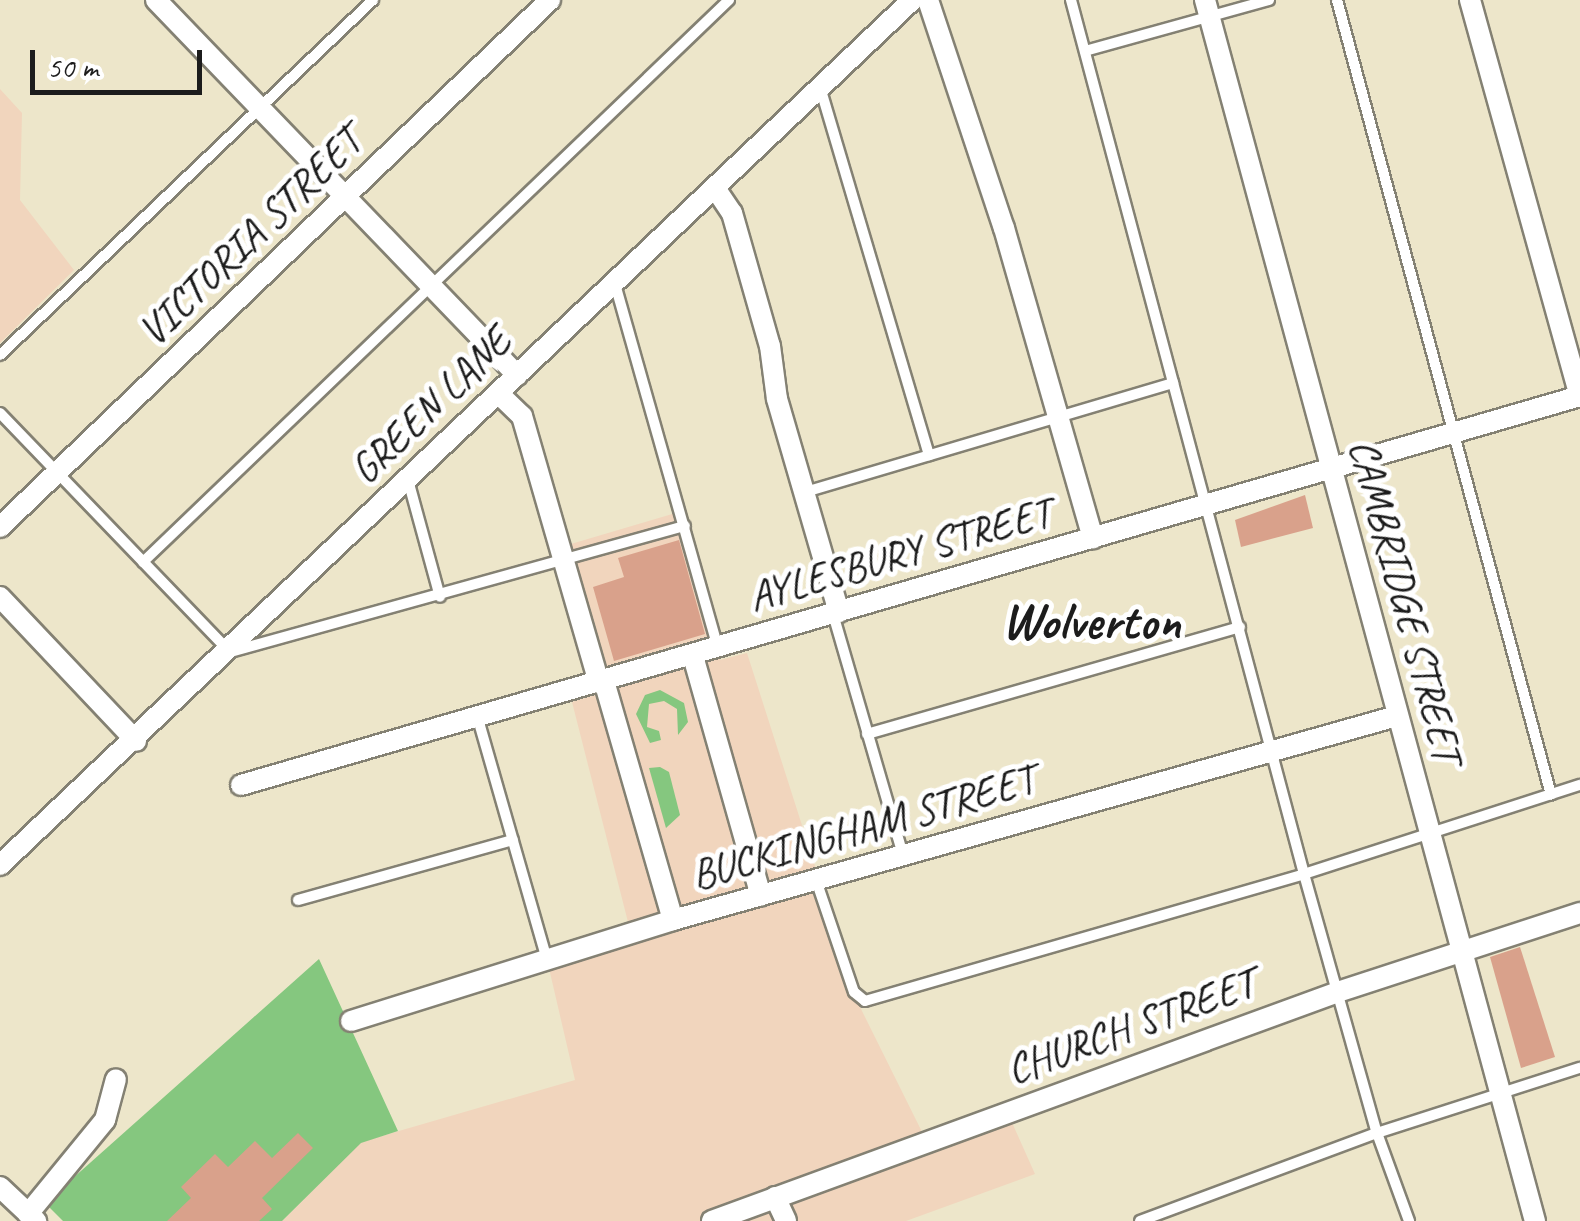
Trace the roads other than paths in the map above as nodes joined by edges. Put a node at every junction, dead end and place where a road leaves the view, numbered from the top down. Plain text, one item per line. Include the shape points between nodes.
1 (156, 0) edge
2 (374, 0) edge
3 (550, 0) edge
4 (730, 0) edge
5 (912, 0) edge
6 (928, 0) edge
7 (1071, 0) edge
8 (1268, 0) edge
9 (1337, 0) edge
10 (1470, 0) edge
11 (1208, 8) edge
12 (1085, 51) junction
13 (820, 86) junction
14 (262, 108) junction
15 (715, 188) junction
16 (346, 197) junction
17 (615, 283) junction
18 (432, 287) junction
19 (0, 355) edge
20 (517, 375) junction
21 (1173, 383) junction
22 (499, 394) junction
23 (1580, 396) edge
24 (0, 412) edge
25 (1058, 417) junction
26 (1454, 434) junction
27 (929, 455) junction
28 (1331, 469) junction
29 (56, 473) junction
30 (408, 480) junction
31 (804, 492) junction
32 (1207, 506) junction
33 (685, 526) junction
34 (0, 527) edge
35 (1093, 538) junction
36 (564, 561) junction
37 (143, 562) junction
38 (0, 597) edge
39 (440, 597) junction
40 (836, 613) junction
41 (1240, 627) junction
42 (718, 648) junction
43 (230, 652) junction
44 (693, 656) junction
45 (602, 682) junction
46 (1397, 716) junction
47 (478, 719) junction
48 (868, 734) junction
49 (136, 741) junction
50 (1274, 751) junction
51 (241, 785) dead end
52 (1580, 785) edge
53 (1551, 795) junction
54 (1429, 834) junction
55 (513, 840) junction
56 (903, 856) junction
57 (0, 865) edge
58 (1304, 874) junction
59 (816, 880) junction
60 (761, 896) junction
61 (298, 900) dead end
62 (1580, 913) edge
63 (673, 920) junction
64 (1461, 952) junction
65 (547, 961) junction
66 (1338, 992) junction
67 (351, 1020) dead end
68 (1580, 1068) edge
69 (116, 1079) dead end
70 (1498, 1094) junction
71 (1377, 1133) junction
72 (0, 1186) edge
73 (775, 1197) junction
74 (32, 1217) edge
75 (712, 1221) edge
76 (786, 1221) edge
77 (1140, 1221) edge
78 (1410, 1221) edge
79 (1535, 1221) edge

1 - 14 street
2 - 14 lane
3 - 16 street, VICTORIA STREET
4 - 18 lane
5 - 13 street, GREEN LANE
6 - 25 street
7 - 12 lane
8 - 11 lane
9 - 26 lane
10 - 23 street
11 - 12 lane
11 - 28 street, CAMBRIDGE STREET
12 - 21 lane
13 - 15 street, GREEN LANE
13 - 27 lane
14 - 16 street
14 - 19 lane
15 - 17 street, GREEN LANE
15 - 31 street via 732,213
16 - 18 street
16 - 29 street, VICTORIA STREET
17 - 20 street, GREEN LANE
17 - 33 lane
18 - 20 street
18 - 37 lane
20 - 22 street, GREEN LANE
21 - 25 lane
21 - 32 lane
22 - 30 street, GREEN LANE
22 - 36 street via 522,416
23 - 26 street, AYLESBURY STREET
24 - 29 lane
25 - 27 lane
25 - 35 street
26 - 28 street, AYLESBURY STREET
26 - 53 lane
27 - 31 lane
28 - 32 street, AYLESBURY STREET
28 - 46 street, CAMBRIDGE STREET
29 - 34 street, VICTORIA STREET
29 - 37 lane
30 - 39 lane
30 - 43 street, GREEN LANE
31 - 40 street
32 - 35 street, AYLESBURY STREET
32 - 41 lane
33 - 36 lane
33 - 42 lane
35 - 40 street, AYLESBURY STREET
36 - 39 lane
36 - 45 street
37 - 43 lane
38 - 49 street
39 - 43 lane
40 - 42 street, AYLESBURY STREET
40 - 48 lane
41 - 48 lane
41 - 50 lane
42 - 44 street, AYLESBURY STREET
43 - 49 street, GREEN LANE
44 - 45 street, AYLESBURY STREET
44 - 60 street
45 - 47 street, AYLESBURY STREET
45 - 63 street
46 - 50 street, BUCKINGHAM STREET
46 - 54 street, CAMBRIDGE STREET
47 - 51 street, AYLESBURY STREET
47 - 55 lane
48 - 56 lane
49 - 57 street, GREEN LANE
50 - 56 street, BUCKINGHAM STREET
50 - 58 lane
52 - 53 lane
53 - 54 lane
54 - 58 lane
54 - 64 street, CAMBRIDGE STREET
55 - 61 lane
55 - 65 lane
56 - 59 street, BUCKINGHAM STREET
58 - 59 lane via 865,1000 854,992
58 - 66 lane
59 - 60 street, BUCKINGHAM STREET
60 - 63 street, BUCKINGHAM STREET
62 - 64 street, CHURCH STREET
63 - 65 street, BUCKINGHAM STREET
64 - 66 street, CHURCH STREET
64 - 70 street, CAMBRIDGE STREET
65 - 67 street, BUCKINGHAM STREET
66 - 71 lane
66 - 73 street, CHURCH STREET
68 - 70 lane
69 - 74 street via 105,1120
70 - 71 lane
70 - 79 street, CAMBRIDGE STREET
71 - 77 lane
71 - 78 lane
72 - 74 street
73 - 75 street, CHURCH STREET
73 - 76 street

